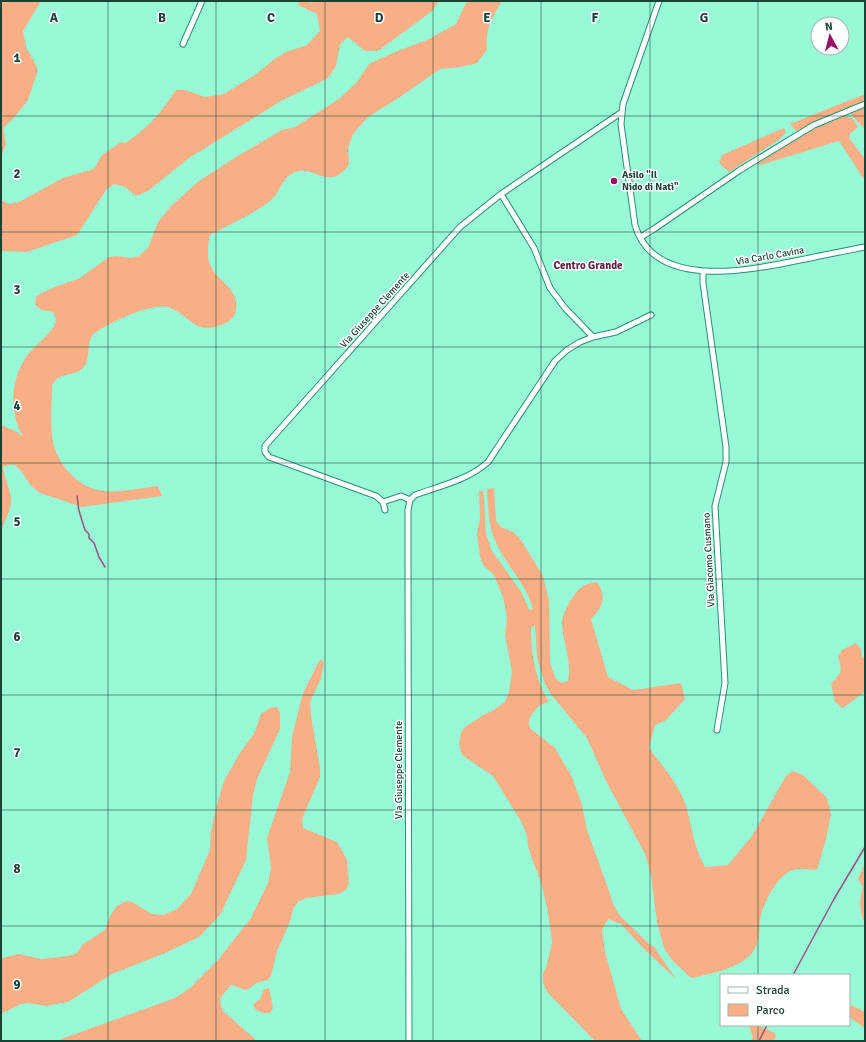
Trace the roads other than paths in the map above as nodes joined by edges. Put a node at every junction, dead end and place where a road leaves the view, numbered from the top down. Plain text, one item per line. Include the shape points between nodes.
1 (202, 1) edge
2 (659, 1) edge
3 (183, 44) dead end
4 (865, 104) edge
5 (622, 112) junction
6 (501, 194) junction
7 (641, 237) junction
8 (865, 247) edge
9 (703, 271) junction
10 (651, 315) dead end
11 (593, 337) junction
12 (410, 500) junction
13 (383, 502) junction
14 (385, 510) dead end
15 (718, 730) dead end
16 (409, 1041) edge

1 - 3 street
2 - 5 street, Via Carlo Cavina
4 - 7 street via 814,125 740,170
5 - 6 street, Via Giuseppe Clemente
5 - 7 street, Via Carlo Cavina via 621,124 633,209
6 - 11 street via 534,248 550,288
6 - 13 street, Via Giuseppe Clemente via 460,228 265,448 269,457 376,496
7 - 9 street, Via Carlo Cavina via 654,254 666,261 691,270
8 - 9 street, Via Carlo Cavina via 749,270
9 - 15 street, Via Giacomo Cusmano via 726,447 726,462 715,506 725,683
10 - 11 street via 616,332
11 - 12 street via 572,346 555,361 488,462 479,470
12 - 13 street via 401,496
12 - 16 street, VIa Giuseppe Clemente
13 - 14 street

